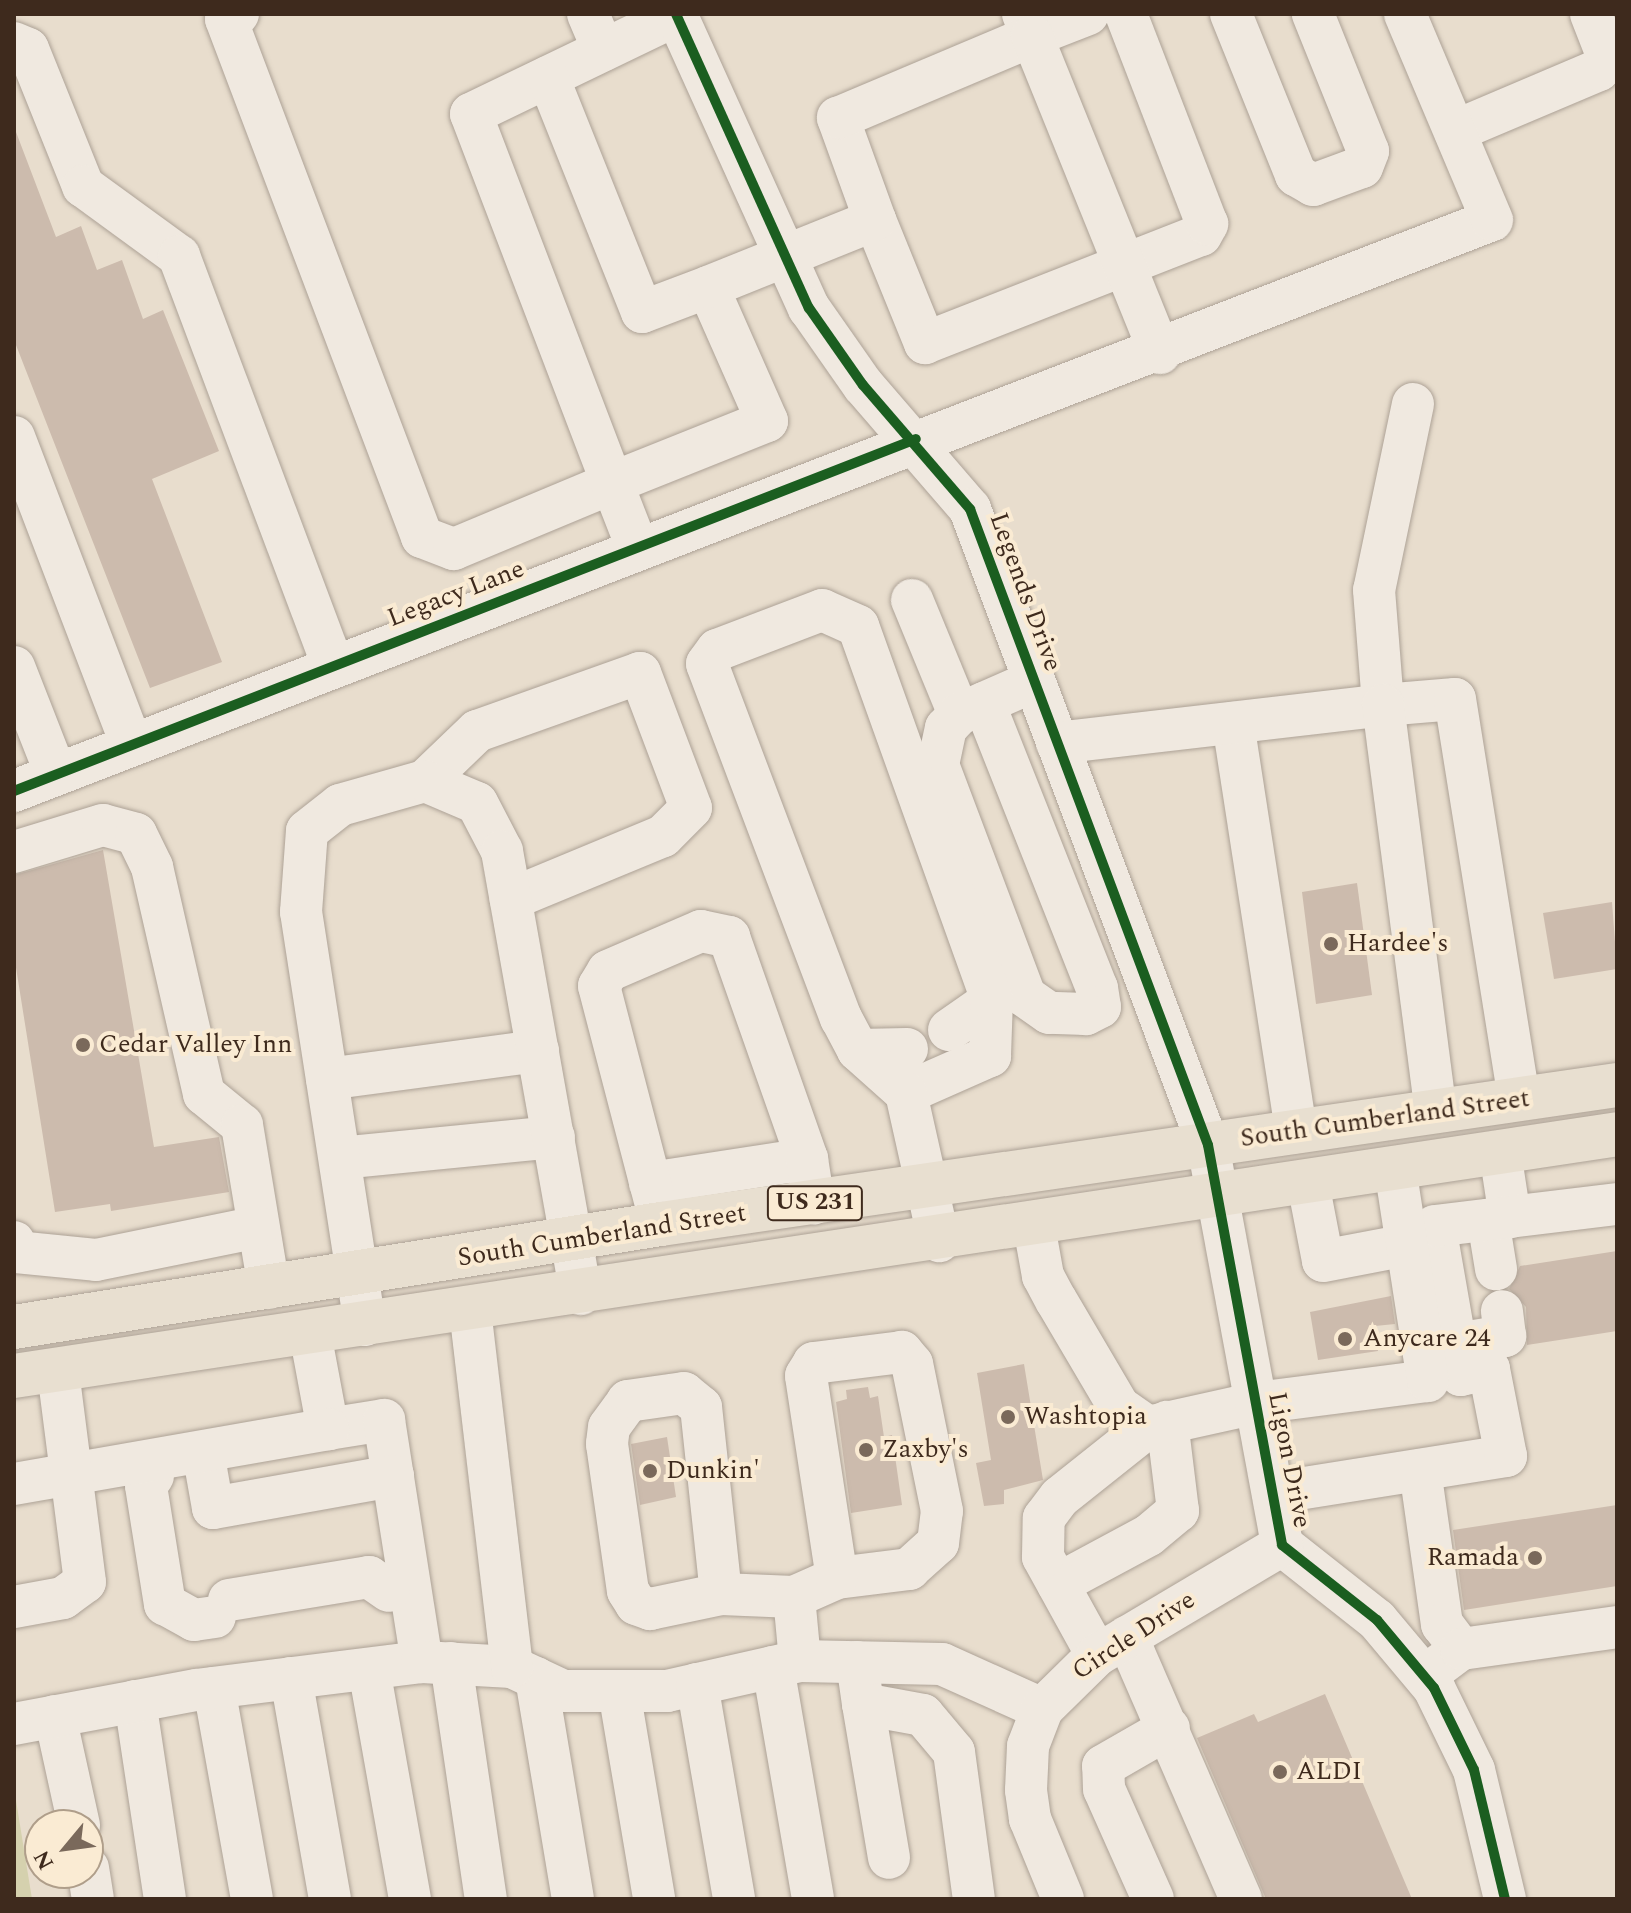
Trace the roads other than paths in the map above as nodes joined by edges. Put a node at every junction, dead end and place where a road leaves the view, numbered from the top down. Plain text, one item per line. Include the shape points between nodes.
1 (238, 14) edge
2 (1088, 14) edge
3 (1126, 14) edge
4 (1231, 14) edge
5 (1313, 14) edge
6 (1405, 14) edge
7 (1591, 14) edge
8 (677, 15) edge
9 (1028, 25) edge
10 (596, 32) edge
11 (14, 43) edge
12 (548, 77) junction
13 (1455, 131) junction
14 (875, 220) junction
15 (786, 256) junction
16 (1126, 267) junction
17 (708, 287) junction
18 (1160, 353) junction
19 (1413, 404) dead end
20 (14, 437) edge
21 (916, 439) junction
22 (612, 483) junction
23 (637, 547) junction
24 (912, 600) dead end
25 (333, 665) junction
26 (14, 667) edge
27 (1034, 681) junction
28 (1383, 705) junction
29 (962, 721) junction
30 (1233, 723) junction
31 (1057, 743) junction
32 (131, 744) junction
33 (56, 774) junction
34 (425, 781) junction
35 (14, 791) edge
36 (14, 852) edge
37 (511, 899) junction
38 (992, 1000) junction
39 (949, 1030) dead end
40 (907, 1049) dead end
41 (858, 1050) junction
42 (538, 1051) junction
43 (327, 1079) junction
44 (1617, 1085) edge
45 (906, 1093) junction
46 (1519, 1099) junction
47 (1436, 1111) junction
48 (1296, 1132) junction
49 (1617, 1134) edge
50 (554, 1137) junction
51 (1208, 1145) junction
52 (1500, 1152) junction
53 (340, 1158) junction
54 (807, 1159) junction
55 (1395, 1169) junction
56 (1308, 1183) junction
57 (928, 1188) junction
58 (1217, 1198) junction
59 (655, 1203) junction
60 (814, 1203) junction
61 (1617, 1204) edge
62 (1499, 1218) junction
63 (1034, 1226) junction
64 (258, 1227) junction
65 (939, 1241) junction
66 (573, 1242) junction
67 (1407, 1245) junction
68 (15, 1247) edge
69 (1496, 1269) dead end
70 (358, 1275) junction
71 (269, 1288) junction
72 (581, 1294) junction
73 (470, 1310) junction
74 (1502, 1311) dead end
75 (365, 1325) junction
76 (14, 1327) edge
77 (310, 1333) junction
78 (1448, 1366) junction
79 (58, 1370) junction
80 (14, 1376) edge
81 (1256, 1403) junction
82 (1158, 1424) junction
83 (328, 1429) junction
84 (203, 1452) junction
85 (153, 1468) junction
86 (1420, 1470) junction
87 (72, 1476) junction
88 (393, 1476) junction
89 (14, 1484) edge
90 (1273, 1493) junction
91 (1282, 1545) junction
92 (837, 1578) junction
93 (1058, 1584) junction
94 (400, 1589) junction
95 (721, 1594) junction
96 (794, 1597) junction
97 (14, 1607) edge
98 (1617, 1627) edge
99 (1112, 1646) junction
100 (1461, 1649) junction
101 (857, 1662) junction
102 (436, 1663) junction
103 (786, 1664) junction
104 (369, 1669) junction
105 (524, 1673) junction
106 (1425, 1676) junction
107 (291, 1678) junction
108 (697, 1684) junction
109 (214, 1688) junction
110 (619, 1691) junction
111 (135, 1701) junction
112 (863, 1704) junction
113 (1042, 1709) junction
114 (55, 1716) junction
115 (14, 1724) edge
116 (1169, 1728) junction
117 (75, 1809) edge
118 (889, 1858) dead end
119 (165, 1899) edge
120 (252, 1899) edge
121 (330, 1899) edge
122 (410, 1899) edge
123 (486, 1899) edge
124 (573, 1899) edge
125 (654, 1899) edge
126 (734, 1899) edge
127 (813, 1899) edge
128 (974, 1899) edge
129 (1063, 1899) edge
130 (1153, 1899) edge
131 (1241, 1899) edge
132 (1505, 1899) edge

1 - 22 street via 226,19 422,537 454,549
2 - 9 street
3 - 16 street via 1207,224 1201,235
4 - 5 street via 1296,175 1313,185 1362,167 1368,151
6 - 13 street
7 - 13 street via 1607,55 1599,70
8 - 10 street
8 - 15 street, Legends Drive
9 - 14 street via 838,118
9 - 16 street
10 - 12 street
11 - 25 street via 28,49 83,186 179,256
12 - 17 street via 642,312
12 - 22 street via 471,114
13 - 18 street, Legacy Lane via 1492,220
14 - 15 street
14 - 16 street via 925,343
15 - 17 street
15 - 21 street, Legends Drive via 838,353
16 - 18 street
17 - 22 street via 767,421
18 - 21 street, Legacy Lane
19 - 28 street via 1374,590
20 - 32 street
21 - 23 street, Legacy Lane
21 - 27 street, Legends Drive via 970,509
22 - 23 street
23 - 25 street, Legacy Lane
24 - 29 street
25 - 32 street, Legacy Lane
26 - 33 street
27 - 29 street
27 - 31 street, Legends Drive
28 - 30 street
28 - 46 street via 1455,699
28 - 47 street
29 - 29 street via 1046,861 1100,1007 1050,1011 1025,996 938,765
30 - 31 street
30 - 48 street
31 - 51 street, Legends Drive
32 - 33 street, Legacy Lane
33 - 35 street, Legacy Lane
34 - 37 street via 477,803 502,851
34 - 37 street via 477,731 640,673 691,808 663,836
34 - 43 street via 340,805 307,831 301,912
36 - 64 street via 103,825 136,834 152,867 204,1094 242,1125
37 - 42 street
38 - 39 street
38 - 41 street via 858,626 822,610 717,650 707,664
38 - 45 street via 990,1056
40 - 41 street
41 - 45 street
42 - 43 street
42 - 50 street
43 - 53 street
44 - 46 main road, South Cumberland Street / US 231
45 - 57 street
46 - 47 main road, South Cumberland Street / US 231
47 - 48 main road, South Cumberland Street / US 231
48 - 51 main road, South Cumberland Street / US 231
49 - 52 main road, South Cumberland Street / US 231
50 - 53 street
50 - 66 street
51 - 57 main road, South Cumberland Street / US 231
51 - 58 street, Ligon Drive
52 - 55 main road, South Cumberland Street / US 231
52 - 62 street
53 - 70 street
54 - 59 street
54 - 59 street via 729,937 701,931 608,971 599,986
54 - 60 street
55 - 56 main road, South Cumberland Street / US 231
55 - 67 street
56 - 58 main road, South Cumberland Street / US 231
56 - 67 street via 1323,1261
57 - 60 main road, South Cumberland Street / US 231
57 - 65 street
58 - 63 main road, South Cumberland Street / US 231
58 - 81 street, Ligon Drive
59 - 60 main road, South Cumberland Street / US 231
59 - 66 main road, South Cumberland Street / US 231
61 - 62 street
62 - 69 street
62 - 78 street via 1435,1226
63 - 65 main road, South Cumberland Street / US 231
63 - 82 street via 1043,1276 1119,1407
64 - 68 street via 96,1260
64 - 71 street
65 - 72 main road, South Cumberland Street / US 231
66 - 70 main road, South Cumberland Street / US 231
66 - 72 street
67 - 78 street
70 - 71 main road, South Cumberland Street / US 231
70 - 75 street
71 - 76 main road, South Cumberland Street / US 231
72 - 73 main road, South Cumberland Street / US 231
73 - 75 main road, South Cumberland Street / US 231
73 - 105 street
74 - 78 street via 1505,1336
75 - 77 main road, South Cumberland Street / US 231
77 - 79 main road, South Cumberland Street / US 231
77 - 83 street
78 - 81 street
78 - 86 street via 1489,1369 1506,1456
79 - 80 main road, South Cumberland Street / US 231
79 - 87 street
81 - 82 street
81 - 90 street, Ligon Drive
82 - 93 street via 1060,1497 1044,1518 1043,1557
82 - 93 street via 1178,1511 1149,1535
83 - 84 street
83 - 88 street via 384,1420
84 - 85 street
84 - 88 street via 213,1508
85 - 87 street
85 - 94 street via 146,1486 165,1604 194,1620 369,1577
86 - 90 street
86 - 100 street via 1442,1624
87 - 89 street
87 - 97 street via 85,1582 63,1598
88 - 94 street
90 - 91 street, Ligon Drive
91 - 99 street, Circle Drive
91 - 106 street, Ligon Drive via 1377,1620
92 - 92 street via 804,1386 814,1363 902,1352 912,1364 942,1511 938,1543 919,1564
92 - 96 street
93 - 99 street
94 - 102 street
95 - 95 street via 701,1407 684,1393 628,1401 609,1427 607,1444 628,1591 650,1609
95 - 96 street
96 - 103 street
98 - 100 street
99 - 113 street, Circle Drive
99 - 116 street
100 - 106 street
101 - 103 street
101 - 112 street
101 - 113 street via 942,1664
102 - 104 street
102 - 105 street
102 - 123 street
103 - 108 street
103 - 127 street
104 - 107 street
104 - 122 street
105 - 110 street via 563,1691
105 - 124 street
106 - 132 street, Ligon Drive via 1474,1770
107 - 109 street
107 - 121 street
108 - 110 street
108 - 126 street
109 - 111 street
109 - 120 street
110 - 125 street
111 - 114 street
111 - 119 street
112 - 118 street
112 - 128 street via 923,1715 954,1752
113 - 129 street, Circle Drive via 1028,1746 1026,1790 1030,1819
114 - 115 street
114 - 117 street
116 - 130 street via 1103,1766 1104,1789
116 - 131 street

